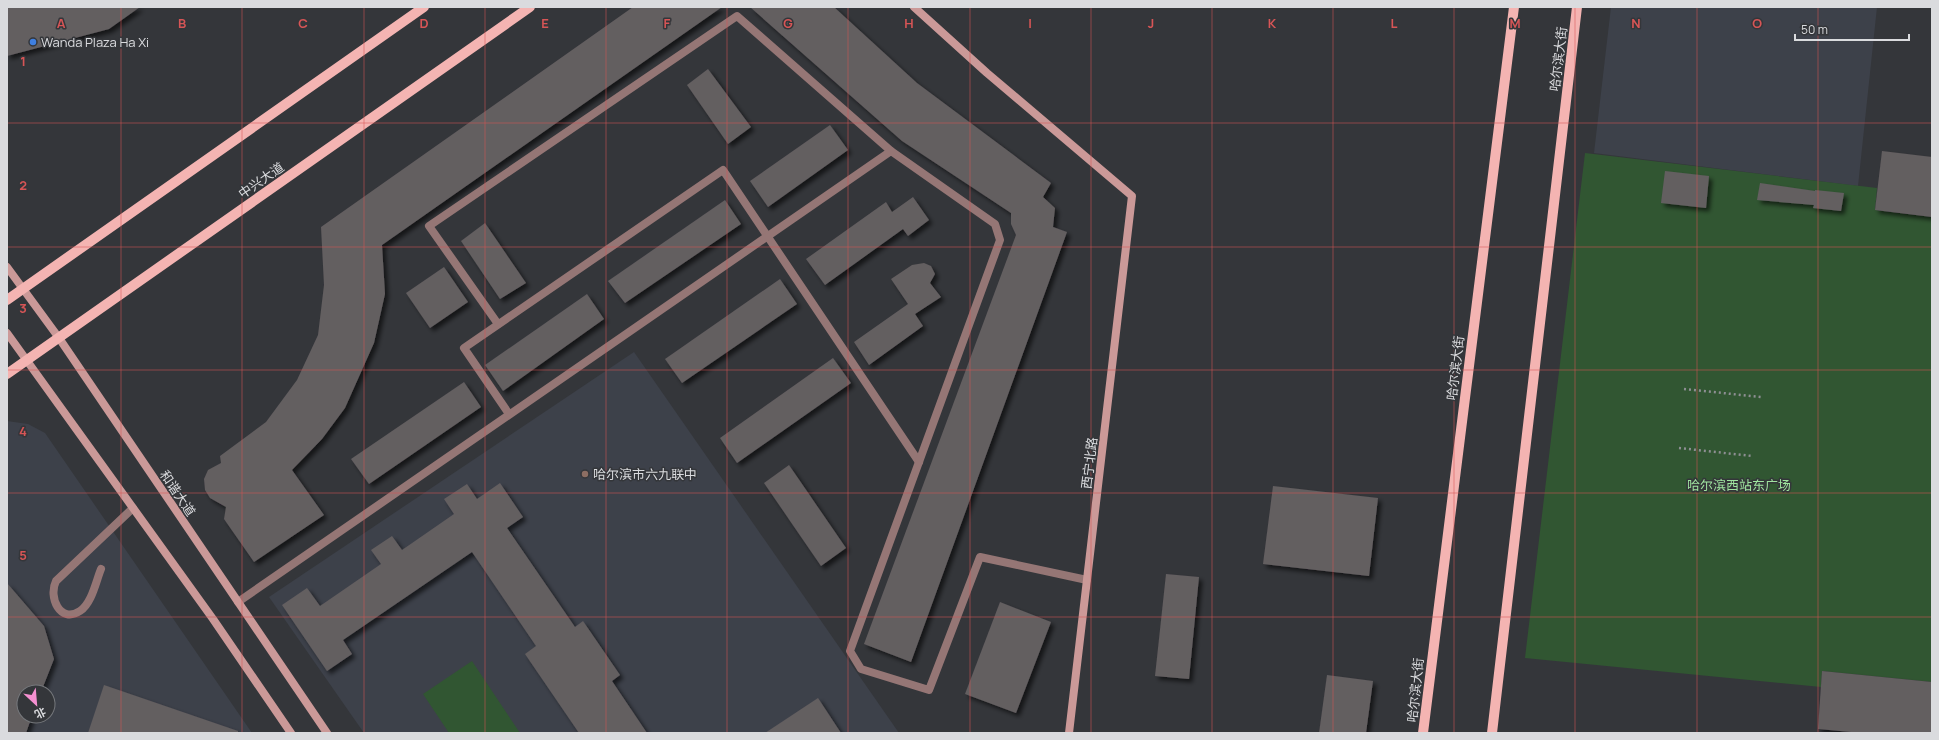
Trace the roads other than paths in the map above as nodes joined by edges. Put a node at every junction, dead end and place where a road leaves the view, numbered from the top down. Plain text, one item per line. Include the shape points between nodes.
1 (424, 7) edge
2 (530, 7) edge
3 (914, 7) edge
4 (1514, 7) edge
5 (1577, 7) edge
6 (891, 151) junction
7 (768, 236) junction
8 (7, 267) edge
9 (22, 288) junction
10 (7, 300) edge
11 (498, 324) junction
12 (7, 333) edge
13 (59, 338) junction
14 (27, 360) junction
15 (7, 374) edge
16 (509, 414) junction
17 (919, 462) junction
18 (132, 508) junction
19 (101, 569) dead end
20 (1087, 580) junction
21 (238, 602) junction
22 (291, 733) edge
23 (327, 733) edge
24 (1069, 733) edge
25 (1423, 733) edge
26 (1492, 733) edge

1 - 9 main road
2 - 13 main road, 中兴大道
3 - 20 main road, 西宁北路 via 987,73 1132,196
4 - 25 main road, 哈尔滨大街
5 - 26 main road, 哈尔滨大街
6 - 7 street
6 - 11 street via 737,16 429,226
6 - 17 street via 995,224 1000,240
7 - 11 street via 723,170
7 - 16 street
7 - 17 street
8 - 9 main road, 和谐大道
9 - 10 main road
9 - 13 main road, 和谐大道
11 - 16 street via 464,348
12 - 14 main road
13 - 14 main road, 中兴大道
13 - 21 main road, 和谐大道
14 - 15 main road, 中兴大道
14 - 18 main road
16 - 21 street
17 - 20 street via 850,651 861,669 929,690 980,557
18 - 19 street via 56,581 53,597 56,607 70,614 85,606
18 - 22 main road via 213,619
20 - 24 main road, 西宁北路
21 - 23 main road, 和谐大道

